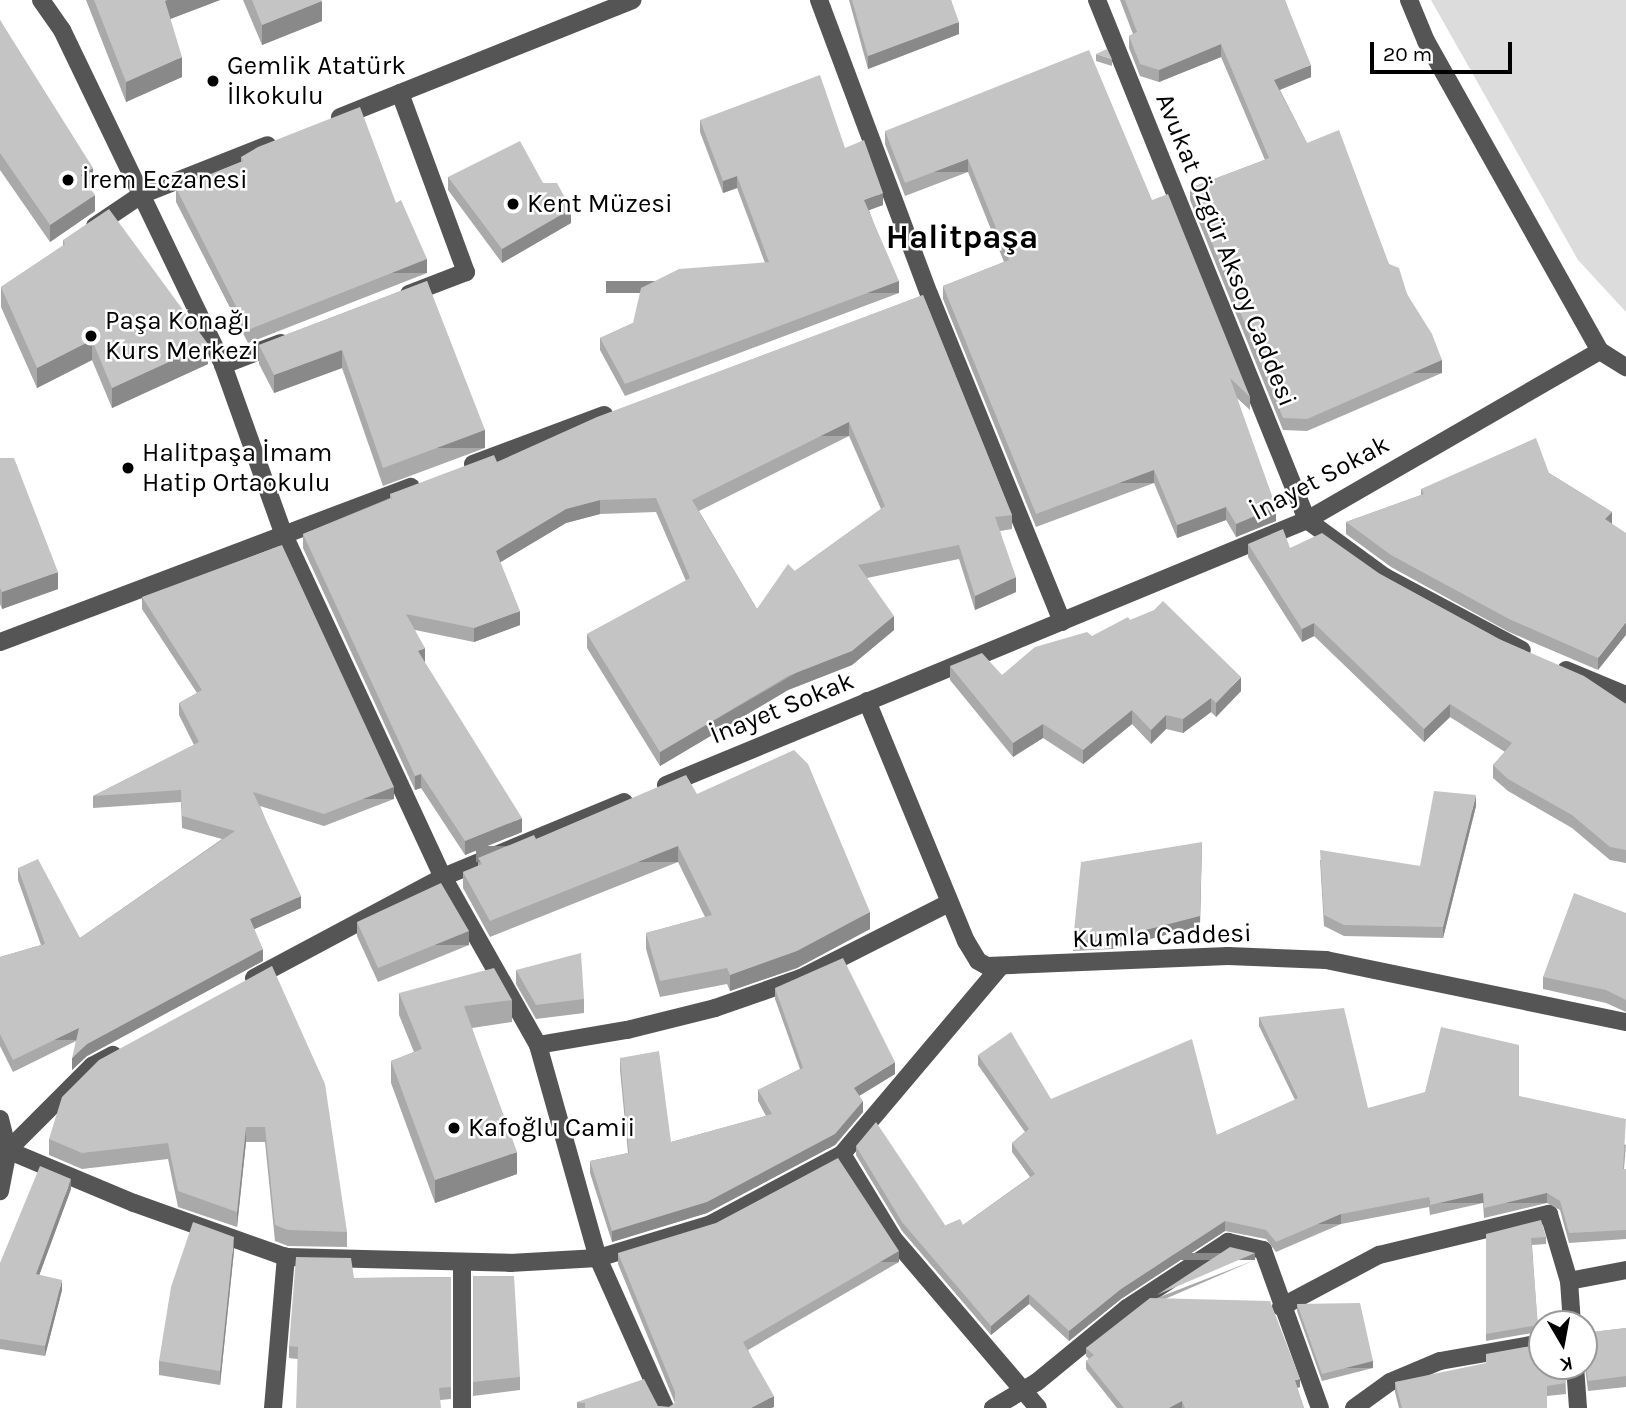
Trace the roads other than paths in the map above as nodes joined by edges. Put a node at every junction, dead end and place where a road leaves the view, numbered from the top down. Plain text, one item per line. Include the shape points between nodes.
1 (41, 0) edge
2 (633, 0) edge
3 (819, 0) edge
4 (1097, 0) edge
5 (1409, 0) edge
6 (400, 93) junction
7 (322, 124) edge
8 (283, 139) edge
9 (141, 195) junction
10 (76, 238) edge
11 (389, 302) edge
12 (299, 336) edge
13 (1600, 351) junction
14 (223, 365) junction
15 (1626, 367) edge
16 (619, 410) edge
17 (452, 472) edge
18 (426, 482) edge
19 (1307, 520) junction
20 (284, 535) junction
21 (1062, 622) junction
22 (0, 642) edge
23 (1624, 691) edge
24 (867, 701) junction
25 (443, 877) junction
26 (949, 903) junction
27 (999, 968) junction
28 (237, 988) edge
29 (1626, 1022) edge
30 (538, 1045) junction
31 (128, 1046) edge
32 (0, 1119) edge
33 (4, 1149) edge
34 (842, 1154) junction
35 (0, 1191) edge
36 (286, 1257) junction
37 (598, 1258) junction
38 (462, 1263) junction
39 (1626, 1270) edge
40 (1569, 1281) junction
41 (1281, 1307) junction
42 (1571, 1310) edge
43 (1528, 1345) edge
44 (1576, 1380) edge
45 (1025, 1390) junction
46 (273, 1408) edge
47 (463, 1408) edge
48 (665, 1408) edge
49 (993, 1408) edge
50 (1038, 1408) edge
51 (1320, 1408) edge
52 (1354, 1408) edge
53 (1578, 1408) edge

1 - 9 street via 62,30
2 - 6 street
3 - 21 street via 922,296
4 - 19 street, Avukat Özgür Aksoy Caddesi
5 - 13 street via 1426,41
6 - 7 street
6 - 11 street via 466,272
8 - 9 street
9 - 10 street
9 - 14 street
12 - 14 street
13 - 15 street
13 - 19 street, İnayet Sokak
14 - 20 street
16 - 17 street
18 - 20 street
19 - 21 street, İnayet Sokak
19 - 23 street via 1385,576 1545,660
20 - 22 street
20 - 25 street
21 - 24 street, İnayet Sokak
24 - 25 street, İnayet Sokak
24 - 26 street
25 - 28 street, İnayet Sokak
25 - 30 street
26 - 27 street via 978,961
26 - 30 street via 801,978 715,1008 627,1030
27 - 29 street, Kumla Caddesi via 1228,956 1326,960
27 - 34 street
30 - 37 street
31 - 33 street via 92,1066
32 - 33 street
33 - 35 street
33 - 36 street via 134,1203
34 - 37 street via 711,1224
34 - 45 street via 893,1238
36 - 38 street
36 - 46 street
37 - 38 street
37 - 48 street
38 - 47 street
39 - 40 street
40 - 41 street via 1549,1214 1379,1255
40 - 42 street
41 - 45 street via 1264,1250 1228,1242 1127,1308
41 - 51 street
43 - 52 street via 1440,1361 1390,1382
44 - 53 street
45 - 49 street
45 - 50 street

